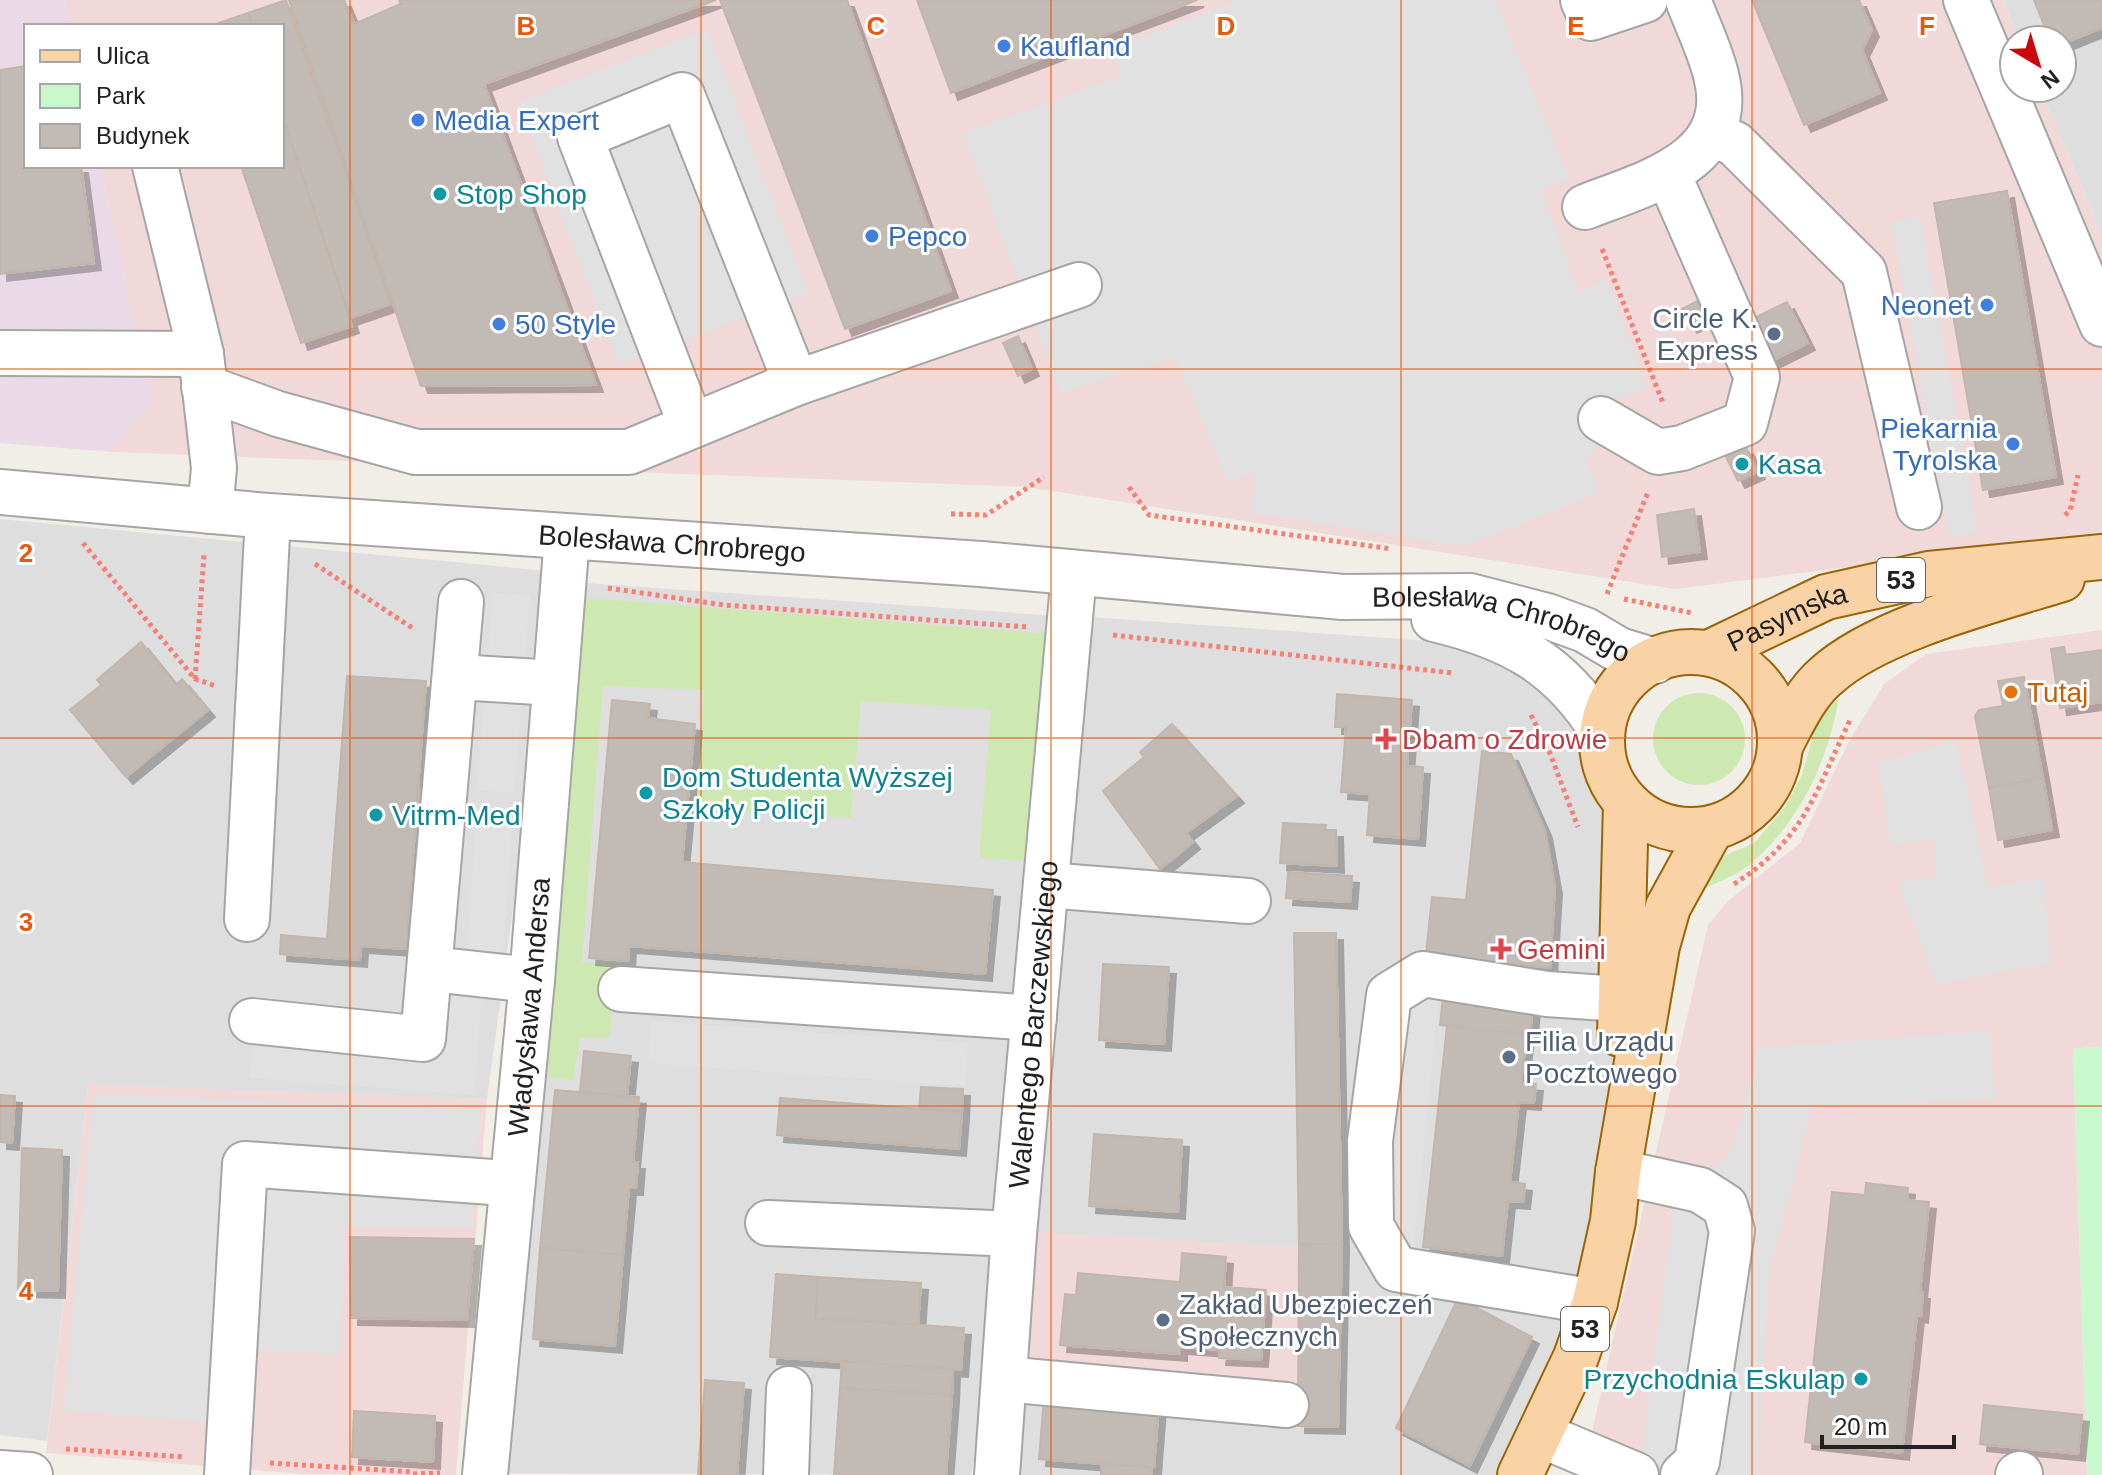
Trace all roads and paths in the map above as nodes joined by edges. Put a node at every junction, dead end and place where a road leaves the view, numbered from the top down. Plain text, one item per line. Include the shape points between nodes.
1 (1583, 0) edge
2 (1645, 0) edge
3 (1688, 0) edge
4 (1966, 0) edge
5 (1712, 133) junction
6 (155, 168) edge
7 (1668, 174) junction
8 (1585, 207) joint
9 (1079, 285) dead end
10 (2102, 324) edge
11 (0, 353) edge
12 (202, 371) junction
13 (796, 383) junction
14 (1667, 415) dead end
15 (1601, 419) dead end
16 (691, 425) junction
17 (1652, 483) dead end
18 (1129, 487) dead end
19 (0, 492) edge
20 (1919, 507) dead end
21 (210, 511) junction
22 (268, 516) junction
23 (567, 537) junction
24 (82, 542) dead end
25 (1405, 551) dead end
26 (204, 554) dead end
27 (2102, 557) edge
28 (323, 561) dead end
29 (2102, 567) edge
30 (1074, 574) junction
31 (564, 581) junction
32 (1593, 593) dead end
33 (1343, 597) junction
34 (461, 602) dead end
35 (1067, 630) junction
36 (1713, 651) junction
37 (1655, 661) junction
38 (457, 668) junction
39 (1465, 675) dead end
40 (195, 679) junction
41 (555, 683) junction
42 (259, 700) junction
43 (1528, 712) dead end
44 (1851, 717) dead end
45 (1602, 731) junction
46 (1782, 742) junction
47 (1626, 804) junction
48 (1711, 829) junction
49 (1581, 835) dead end
50 (1046, 885) junction
51 (1732, 886) dead end
52 (1248, 901) dead end
53 (247, 919) dead end
54 (431, 969) junction
55 (532, 980) junction
56 (621, 989) dead end
57 (1620, 999) junction
58 (1034, 1018) junction
59 (252, 1021) dead end
60 (1618, 1172) junction
61 (492, 1182) dead end
62 (768, 1223) dead end
63 (1014, 1234) junction
64 (1595, 1302) junction
65 (1004, 1379) junction
66 (789, 1389) dead end
67 (1286, 1405) dead end
68 (1541, 1435) junction
69 (1699, 1471) edge
70 (0, 1473) edge
71 (30, 1475) edge
72 (227, 1475) edge
73 (485, 1475) edge
74 (786, 1475) edge
75 (997, 1475) edge
76 (1520, 1475) edge
77 (1636, 1475) edge

1 - 2 street via 1591,18
3 - 5 street via 1716,76 1719,101
4 - 10 street
5 - 7 street via 1699,152
5 - 20 street via 1735,144 1864,272
6 - 12 street
7 - 8 street
7 - 15 street via 1757,377 1745,423 1658,452
8 - 14 path
9 - 13 street
11 - 12 street
12 - 16 street via 278,414 416,452 629,452
12 - 21 street via 214,468
13 - 16 street
13 - 16 street via 682,95 580,137
17 - 32 path via 1607,595
18 - 25 path via 1149,515
19 - 21 street, Bolesława Chrobrego
21 - 22 street, Bolesława Chrobrego
22 - 23 street, Bolesława Chrobrego
22 - 42 street
23 - 30 street, Bolesława Chrobrego
23 - 31 street, Władysława Andersa
24 - 40 path
26 - 40 path
27 - 36 main road, Pasymska / 53 via 1929,574 1826,597
28 - 38 path via 307,559
29 - 46 main road, Pasymska / 53 via 1966,608 1854,653 1823,678
30 - 33 street, Bolesława Chrobrego
30 - 35 street, Walentego Barczewskiego
31 - 35 path via 724,605
31 - 41 street, Władysława Andersa
33 - 37 street, Bolesława Chrobrego via 1470,596 1547,616
33 - 45 street, Bolesława Chrobrego via 1485,631 1523,649 1584,701
34 - 38 street
35 - 39 path
35 - 50 street, Walentego Barczewskiego
36 - 37 main road, 53 via 1690,650
36 - 46 main road via 1756,679 1776,712
37 - 45 main road, 53 via 1608,706
38 - 41 street
38 - 54 street
40 - 42 path
41 - 55 street, Władysława Andersa
42 - 53 street
43 - 49 path
44 - 51 path via 1805,817 1778,853
45 - 47 main road via 1611,782
46 - 48 main road, 53 via 1776,765 1756,796 1729,821
47 - 48 main road via 1647,820 1672,828
47 - 57 main road, 53
48 - 60 main road, 53 via 1668,907 1657,946
50 - 52 street
50 - 58 street, Walentego Barczewskiego
54 - 55 street
54 - 59 street via 423,1039
55 - 73 street, Władysława Andersa
56 - 58 street
57 - 60 main road, 53
57 - 64 street via 1547,994 1423,974 1389,995 1370,1141 1371,1226 1396,1269
58 - 63 street, Walentego Barczewskiego
60 - 64 main road, 53
60 - 69 street via 1700,1190 1725,1206 1732,1231
61 - 72 street via 245,1164
62 - 63 street
63 - 65 street, Walentego Barczewskiego
64 - 68 main road, 53
65 - 67 street
65 - 75 street, Walentego Barczewskiego
66 - 74 street
68 - 76 main road, 53
68 - 77 street
70 - 71 street

